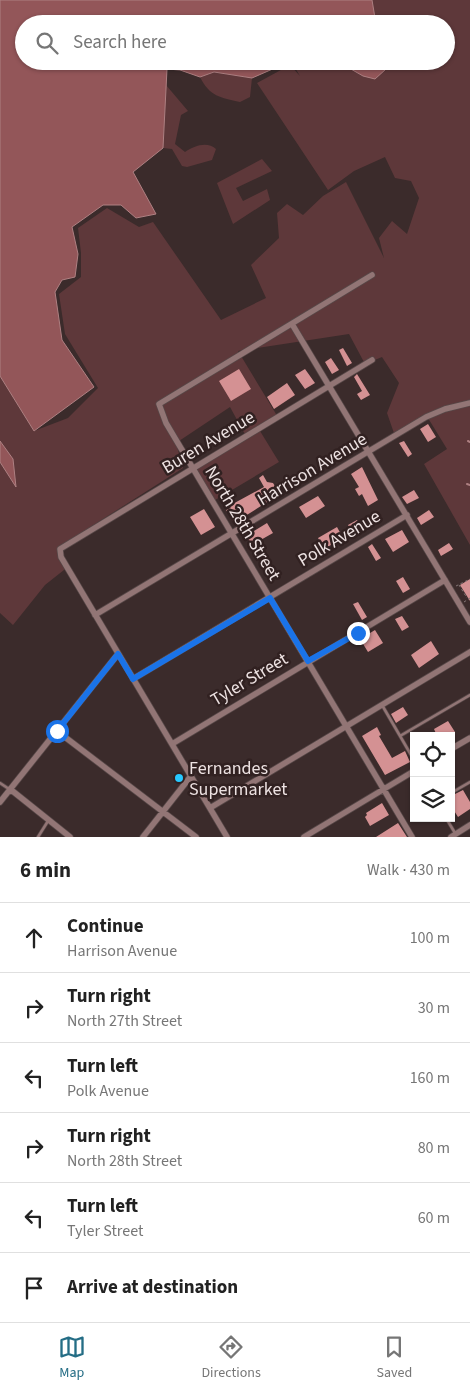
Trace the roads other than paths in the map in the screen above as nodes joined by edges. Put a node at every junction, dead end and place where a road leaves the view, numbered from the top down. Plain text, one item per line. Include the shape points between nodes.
1 (372, 275) dead end
2 (292, 324) junction
3 (372, 360) dead end
4 (329, 387) junction
5 (470, 402) edge
6 (369, 453) junction
7 (193, 469) junction
8 (407, 515) junction
9 (232, 533) junction
10 (445, 580) junction
11 (270, 598) junction
12 (95, 615) junction
13 (470, 622) edge
14 (470, 652) edge
15 (118, 654) junction
16 (308, 661) junction
17 (133, 679) junction
18 (470, 695) edge
19 (382, 704) junction
20 (347, 725) junction
21 (57, 731) junction
22 (400, 736) junction
23 (470, 738) edge
24 (172, 744) junction
25 (455, 747) edge
26 (410, 753) edge
27 (410, 773) edge
28 (191, 776) junction
29 (470, 782) edge
30 (0, 783) edge
31 (10, 789) junction
32 (384, 789) junction
33 (455, 791) edge
34 (0, 802) edge
35 (210, 808) junction
36 (162, 811) junction
37 (48, 820) junction
38 (448, 822) edge
39 (470, 825) edge
40 (453, 836) edge
41 (38, 837) edge
42 (70, 837) edge
43 (142, 837) edge
44 (196, 837) edge
45 (227, 837) edge
46 (304, 837) edge
47 (412, 837) edge

1 - 2 street
2 - 4 street
2 - 7 street, North 28th Street via 159,404 166,423
3 - 4 street, Buren Avenue
4 - 6 street
4 - 7 street, Buren Avenue
5 - 6 street, Harrison Avenue via 426,417
6 - 8 street
6 - 9 street, Harrison Avenue
7 - 9 street, North 28th Street
7 - 12 street, Buren Avenue via 60,549 61,558
8 - 10 street
8 - 11 street, Polk Avenue
9 - 11 street, North 28th Street
9 - 12 street, Harrison Avenue
10 - 13 street
10 - 16 street, Tyler Street
11 - 16 street, North 28th Street
11 - 17 street, Polk Avenue
12 - 15 street
14 - 19 street
15 - 17 street
15 - 21 street
16 - 20 street, North 28th Street
16 - 24 street, Tyler Street
17 - 24 street
18 - 22 lane
19 - 20 street
19 - 22 lane
20 - 32 street, North 28th Street
20 - 35 street
21 - 31 street
21 - 36 street
22 - 26 lane
23 - 25 street
24 - 28 street
27 - 32 street
28 - 35 street
28 - 36 street
29 - 33 lane
30 - 31 lane
31 - 34 street
31 - 37 street
32 - 46 street
32 - 47 street, North 28th Street
35 - 45 street
36 - 43 street
36 - 44 street
37 - 41 lane
37 - 42 street
38 - 40 lane
39 - 40 street

